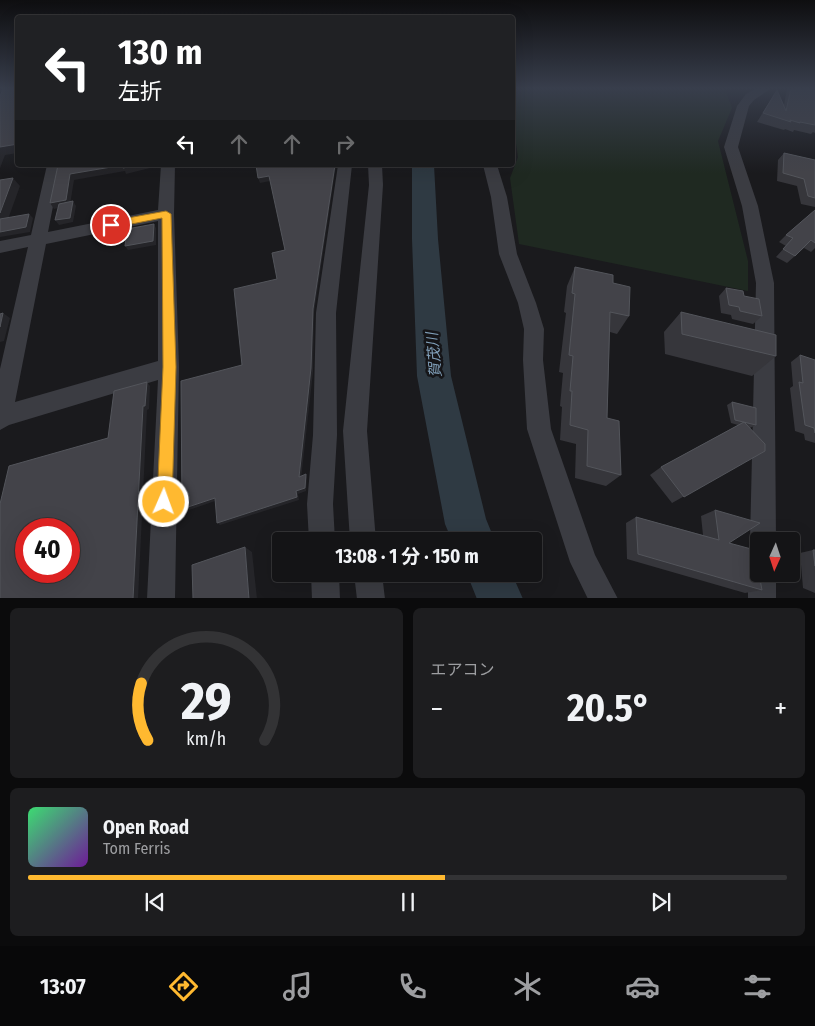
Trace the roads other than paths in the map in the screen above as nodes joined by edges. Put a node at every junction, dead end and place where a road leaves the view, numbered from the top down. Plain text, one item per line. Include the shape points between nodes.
1 (740, 117) edge
2 (54, 167) edge
3 (168, 167) edge
4 (345, 167) edge
5 (375, 167) edge
6 (491, 167) edge
7 (166, 214) junction
8 (36, 240) junction
9 (0, 247) edge
10 (169, 367) junction
11 (0, 418) edge
12 (322, 532) edge
13 (362, 532) edge
14 (763, 532) edge
15 (325, 582) edge
16 (369, 582) edge
17 (762, 582) edge
18 (161, 598) edge
19 (326, 598) edge
20 (371, 598) edge
21 (604, 598) edge
22 (762, 598) edge

1 - 14 street via 731,147 750,206 765,283
2 - 8 street
3 - 7 street
4 - 12 street via 326,313
5 - 13 street via 355,431
6 - 21 street via 508,254 534,328 538,429 584,562
7 - 8 street
7 - 10 street
8 - 9 street
8 - 11 street
10 - 11 street
10 - 18 street
15 - 19 street
16 - 20 street
17 - 22 street

